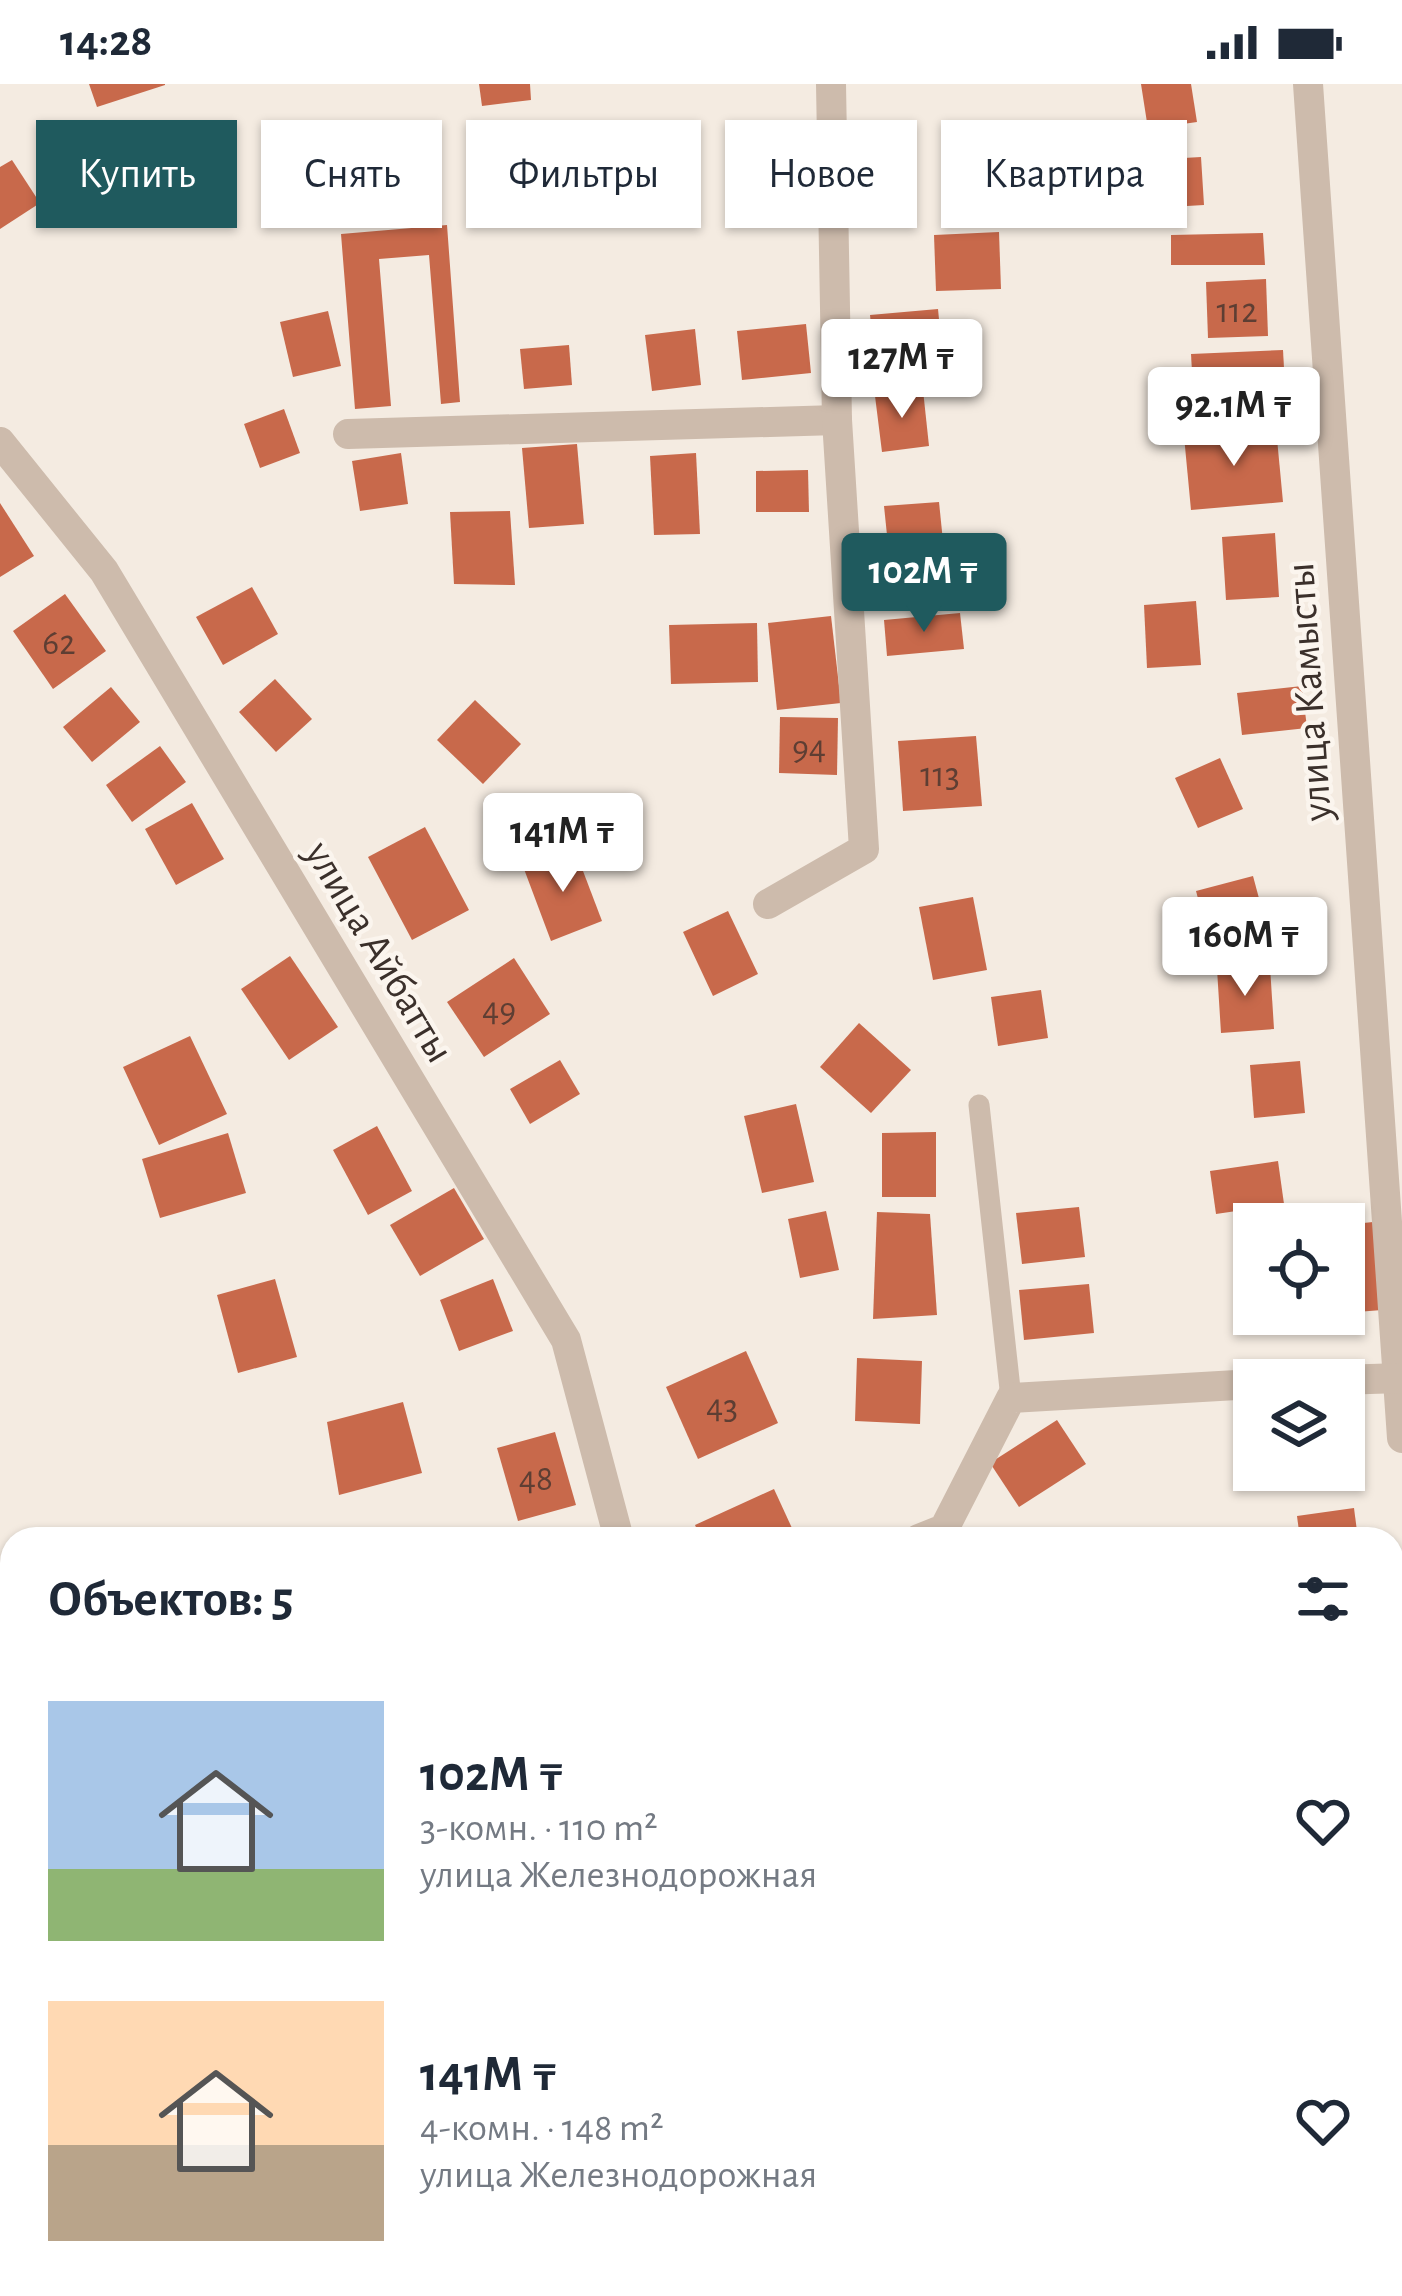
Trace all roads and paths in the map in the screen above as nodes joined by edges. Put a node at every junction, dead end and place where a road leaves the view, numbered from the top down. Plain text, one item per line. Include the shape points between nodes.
1 (831, 84) edge
2 (1307, 84) edge
3 (836, 420) junction
4 (348, 434) dead end
5 (0, 442) edge
6 (768, 904) dead end
7 (979, 1105) dead end
8 (1399, 1377) edge
9 (1365, 1379) edge
10 (1233, 1385) edge
11 (1011, 1397) junction
12 (1402, 1438) edge
13 (616, 1527) edge
14 (945, 1527) edge

1 - 3 street
2 - 8 street, улица Камысты
3 - 4 street
3 - 6 street via 864,849
5 - 13 street, улица Айбатты via 104,571 566,1340
7 - 11 lane
8 - 9 street
8 - 12 street, улица Камысты
10 - 11 street
11 - 14 street

